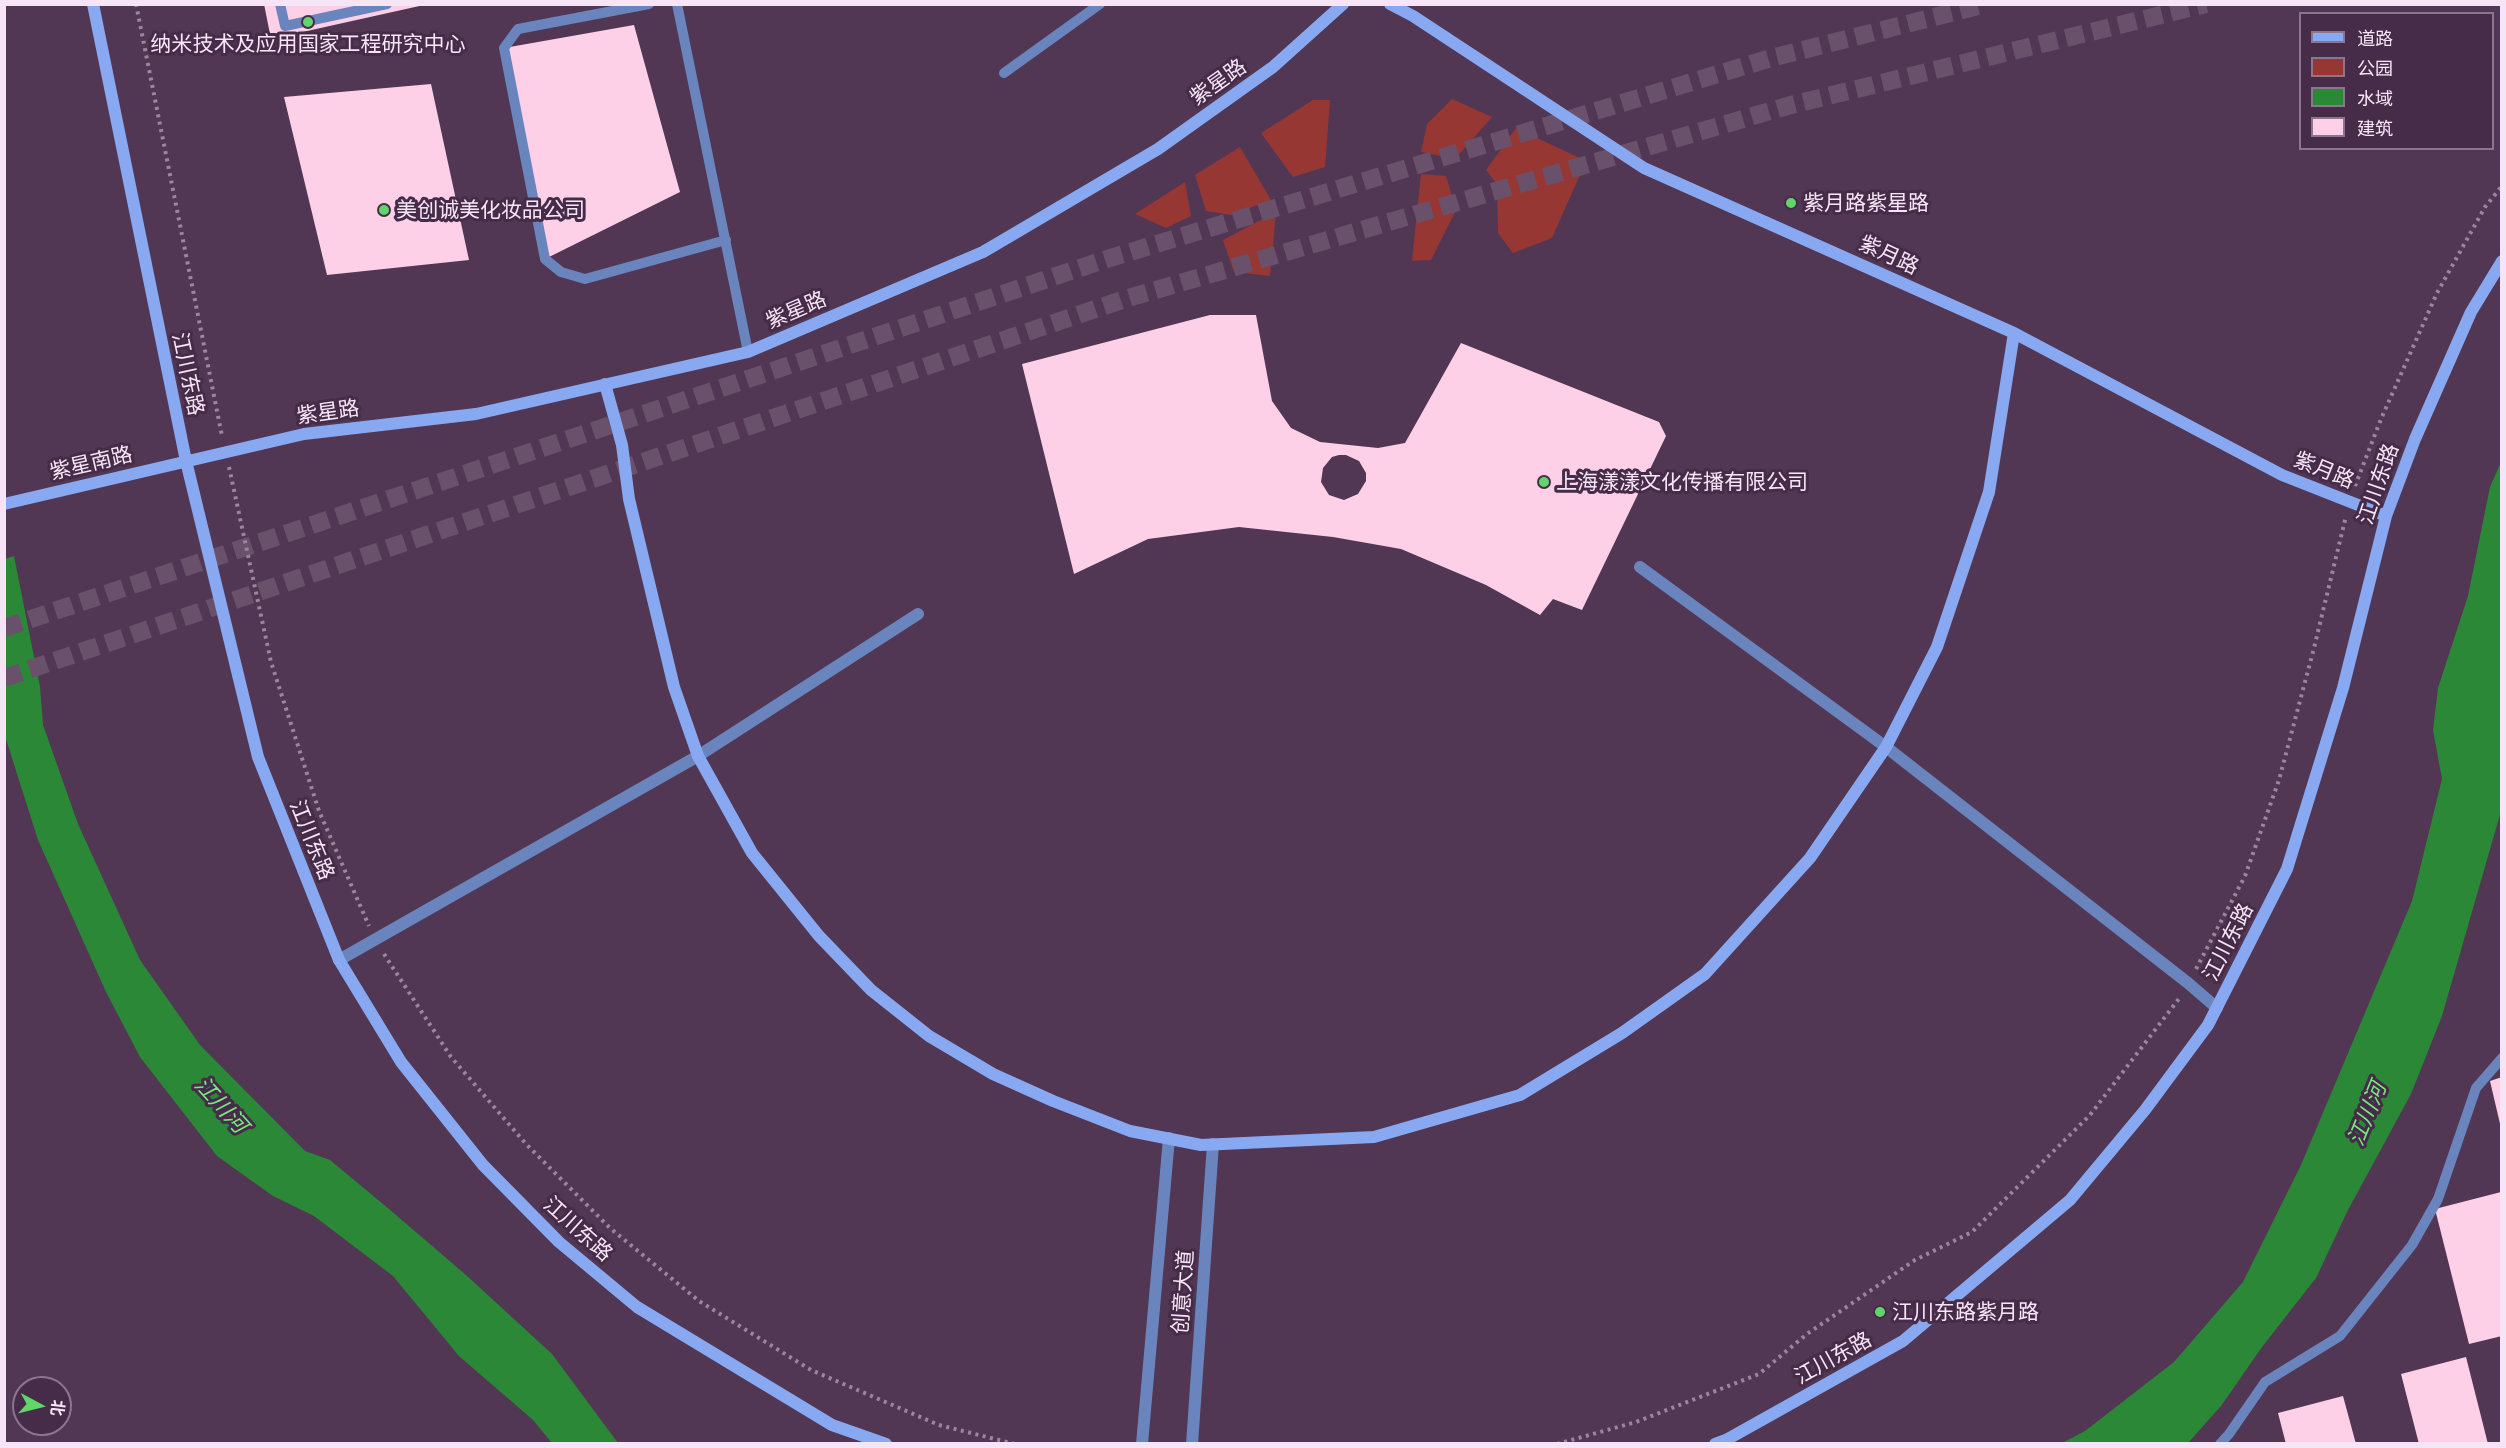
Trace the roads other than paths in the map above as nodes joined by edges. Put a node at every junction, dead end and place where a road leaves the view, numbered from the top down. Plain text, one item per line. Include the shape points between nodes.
1 (93, 4) edge
2 (280, 4) edge
3 (387, 4) edge
4 (649, 4) edge
5 (677, 4) edge
6 (1100, 4) edge
7 (1343, 4) edge
8 (1390, 4) edge
9 (1005, 73) dead end
10 (726, 240) junction
11 (2502, 261) edge
12 (2013, 333) junction
13 (748, 352) junction
14 (606, 384) junction
15 (186, 461) junction
16 (9, 503) edge
17 (2386, 516) junction
18 (1640, 567) dead end
19 (918, 614) dead end
20 (1886, 747) junction
21 (698, 756) junction
22 (339, 960) junction
23 (2217, 1008) junction
24 (2502, 1058) edge
25 (1169, 1138) junction
26 (1213, 1144) junction
27 (886, 1443) edge
28 (1142, 1443) edge
29 (1192, 1443) edge
30 (1715, 1443) edge
31 (2220, 1443) edge

1 - 15 street, 江川东路
2 - 3 lane via 285,26
4 - 10 lane via 518,29 504,48 545,259 561,272 585,279
5 - 10 lane
6 - 9 lane
7 - 13 street, 紫星路 via 1273,67 1158,149 983,252
8 - 12 street, 紫月路 via 1644,168
10 - 13 lane
11 - 17 street, 江川东路 via 2471,312
12 - 17 street, 紫月路 via 2282,475
12 - 20 street via 1989,492 1937,647
13 - 14 street, 紫星路
14 - 15 street, 紫星路 via 476,414 304,434
14 - 21 street via 674,687
15 - 16 street, 紫星南路
15 - 22 street, 江川东路 via 258,757
17 - 23 street, 江川东路 via 2343,688 2287,869
18 - 20 street
19 - 21 street
20 - 23 street
20 - 26 street via 1810,858 1705,974 1622,1033 1520,1095 1374,1137
21 - 22 street
21 - 25 street via 752,853 819,936 871,990 929,1036 993,1074 1130,1131
22 - 27 street, 江川东路 via 401,1062 483,1165 559,1242 647,1312 832,1425
23 - 30 street, 江川东路 via 2145,1110 2070,1200 1903,1341
24 - 31 lane via 2476,1088 2438,1199 2412,1245 2340,1336 2265,1382
25 - 26 street
25 - 28 street
26 - 29 street, 创意大道

